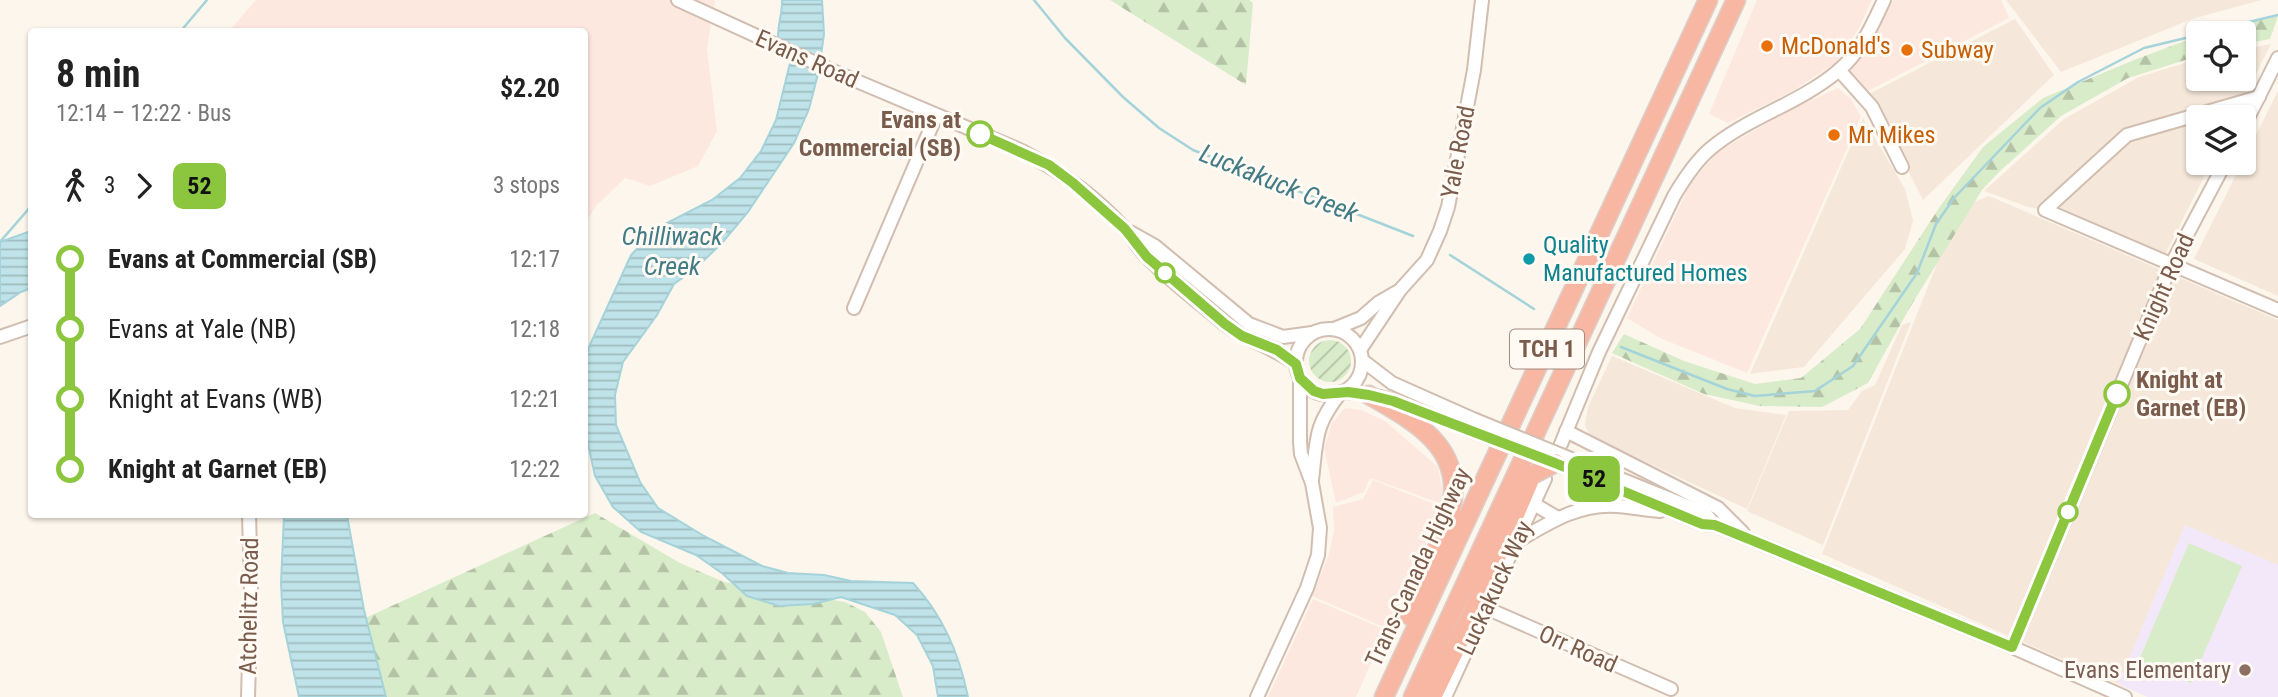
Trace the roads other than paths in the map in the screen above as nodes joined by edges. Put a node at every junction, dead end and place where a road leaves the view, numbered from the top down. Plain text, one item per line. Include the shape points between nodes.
1 (678, 0) edge
2 (1482, 0) edge
3 (1708, 0) edge
4 (1736, 0) edge
5 (1884, 0) edge
6 (2278, 58) edge
7 (1839, 71) junction
8 (2259, 97) junction
9 (2255, 105) edge
10 (936, 116) junction
11 (1902, 167) dead end
12 (2219, 175) edge
13 (1125, 229) junction
14 (2171, 265) junction
15 (1400, 290) junction
16 (854, 308) dead end
17 (2278, 310) edge
18 (28, 327) edge
19 (1334, 329) junction
20 (1311, 333) junction
21 (0, 337) edge
22 (1361, 355) junction
23 (1296, 364) junction
24 (1300, 378) junction
25 (1341, 393) junction
26 (1369, 395) junction
27 (1471, 425) junction
28 (1566, 431) junction
29 (1561, 444) dead end
30 (1552, 464) junction
31 (1312, 483) junction
32 (1534, 503) junction
33 (1674, 513) junction
34 (1556, 517) junction
35 (249, 518) edge
36 (1715, 525) junction
37 (1749, 539) junction
38 (1516, 542) junction
39 (1486, 608) junction
40 (2012, 647) junction
41 (1671, 689) dead end
42 (248, 697) edge
43 (1257, 697) edge
44 (1376, 697) edge
45 (1384, 697) edge
46 (1413, 697) edge
47 (1432, 697) edge
48 (1445, 697) edge
49 (2125, 697) edge

1 - 10 street, Evans Road
2 - 15 street, Yale Road via 1474,70 1448,206 1427,260
3 - 45 highway, Trans-Canada Highway / TCH 1
4 - 46 highway, Trans-Canada Highway / TCH 1
5 - 7 street via 1857,51
6 - 8 street
7 - 11 street via 1872,107
7 - 28 street via 1730,134 1689,172 1604,342
8 - 9 street
8 - 14 street via 2127,135 2046,210
10 - 13 street, Evans Road via 1049,165
10 - 16 street
12 - 14 street, Knight Road
13 - 20 street, Evans Road via 1155,246 1248,324 1283,337
13 - 23 street, Evans Road via 1147,257 1225,324
14 - 17 street
14 - 40 street, Knight Road
15 - 19 street, Yale Road via 1361,318
15 - 22 street, Yale Road via 1371,330
18 - 21 street
19 - 20 street
19 - 22 street via 1350,336
20 - 23 street via 1299,346
22 - 25 street via 1358,378
22 - 27 street via 1392,383
23 - 24 street
24 - 25 street via 1314,391
24 - 31 street via 1301,454
25 - 26 street
25 - 31 street via 1318,427
26 - 27 street
26 - 44 highway via 1430,435 1451,467 1454,491 1449,519
27 - 30 street, bridge
28 - 29 street
28 - 37 street via 1717,508
30 - 32 street, Luckakuck Way
30 - 33 street
30 - 36 street via 1704,513
30 - 47 highway
31 - 43 street via 1320,528 1318,555
32 - 34 street
32 - 38 street, Luckakuck Way
33 - 34 street via 1615,506
33 - 36 street
34 - 38 street
35 - 42 street, Atchelitz Road
36 - 37 street
37 - 40 street
38 - 39 street, Luckakuck Way
39 - 41 street, Orr Road
39 - 48 street, Luckakuck Way
40 - 49 street

